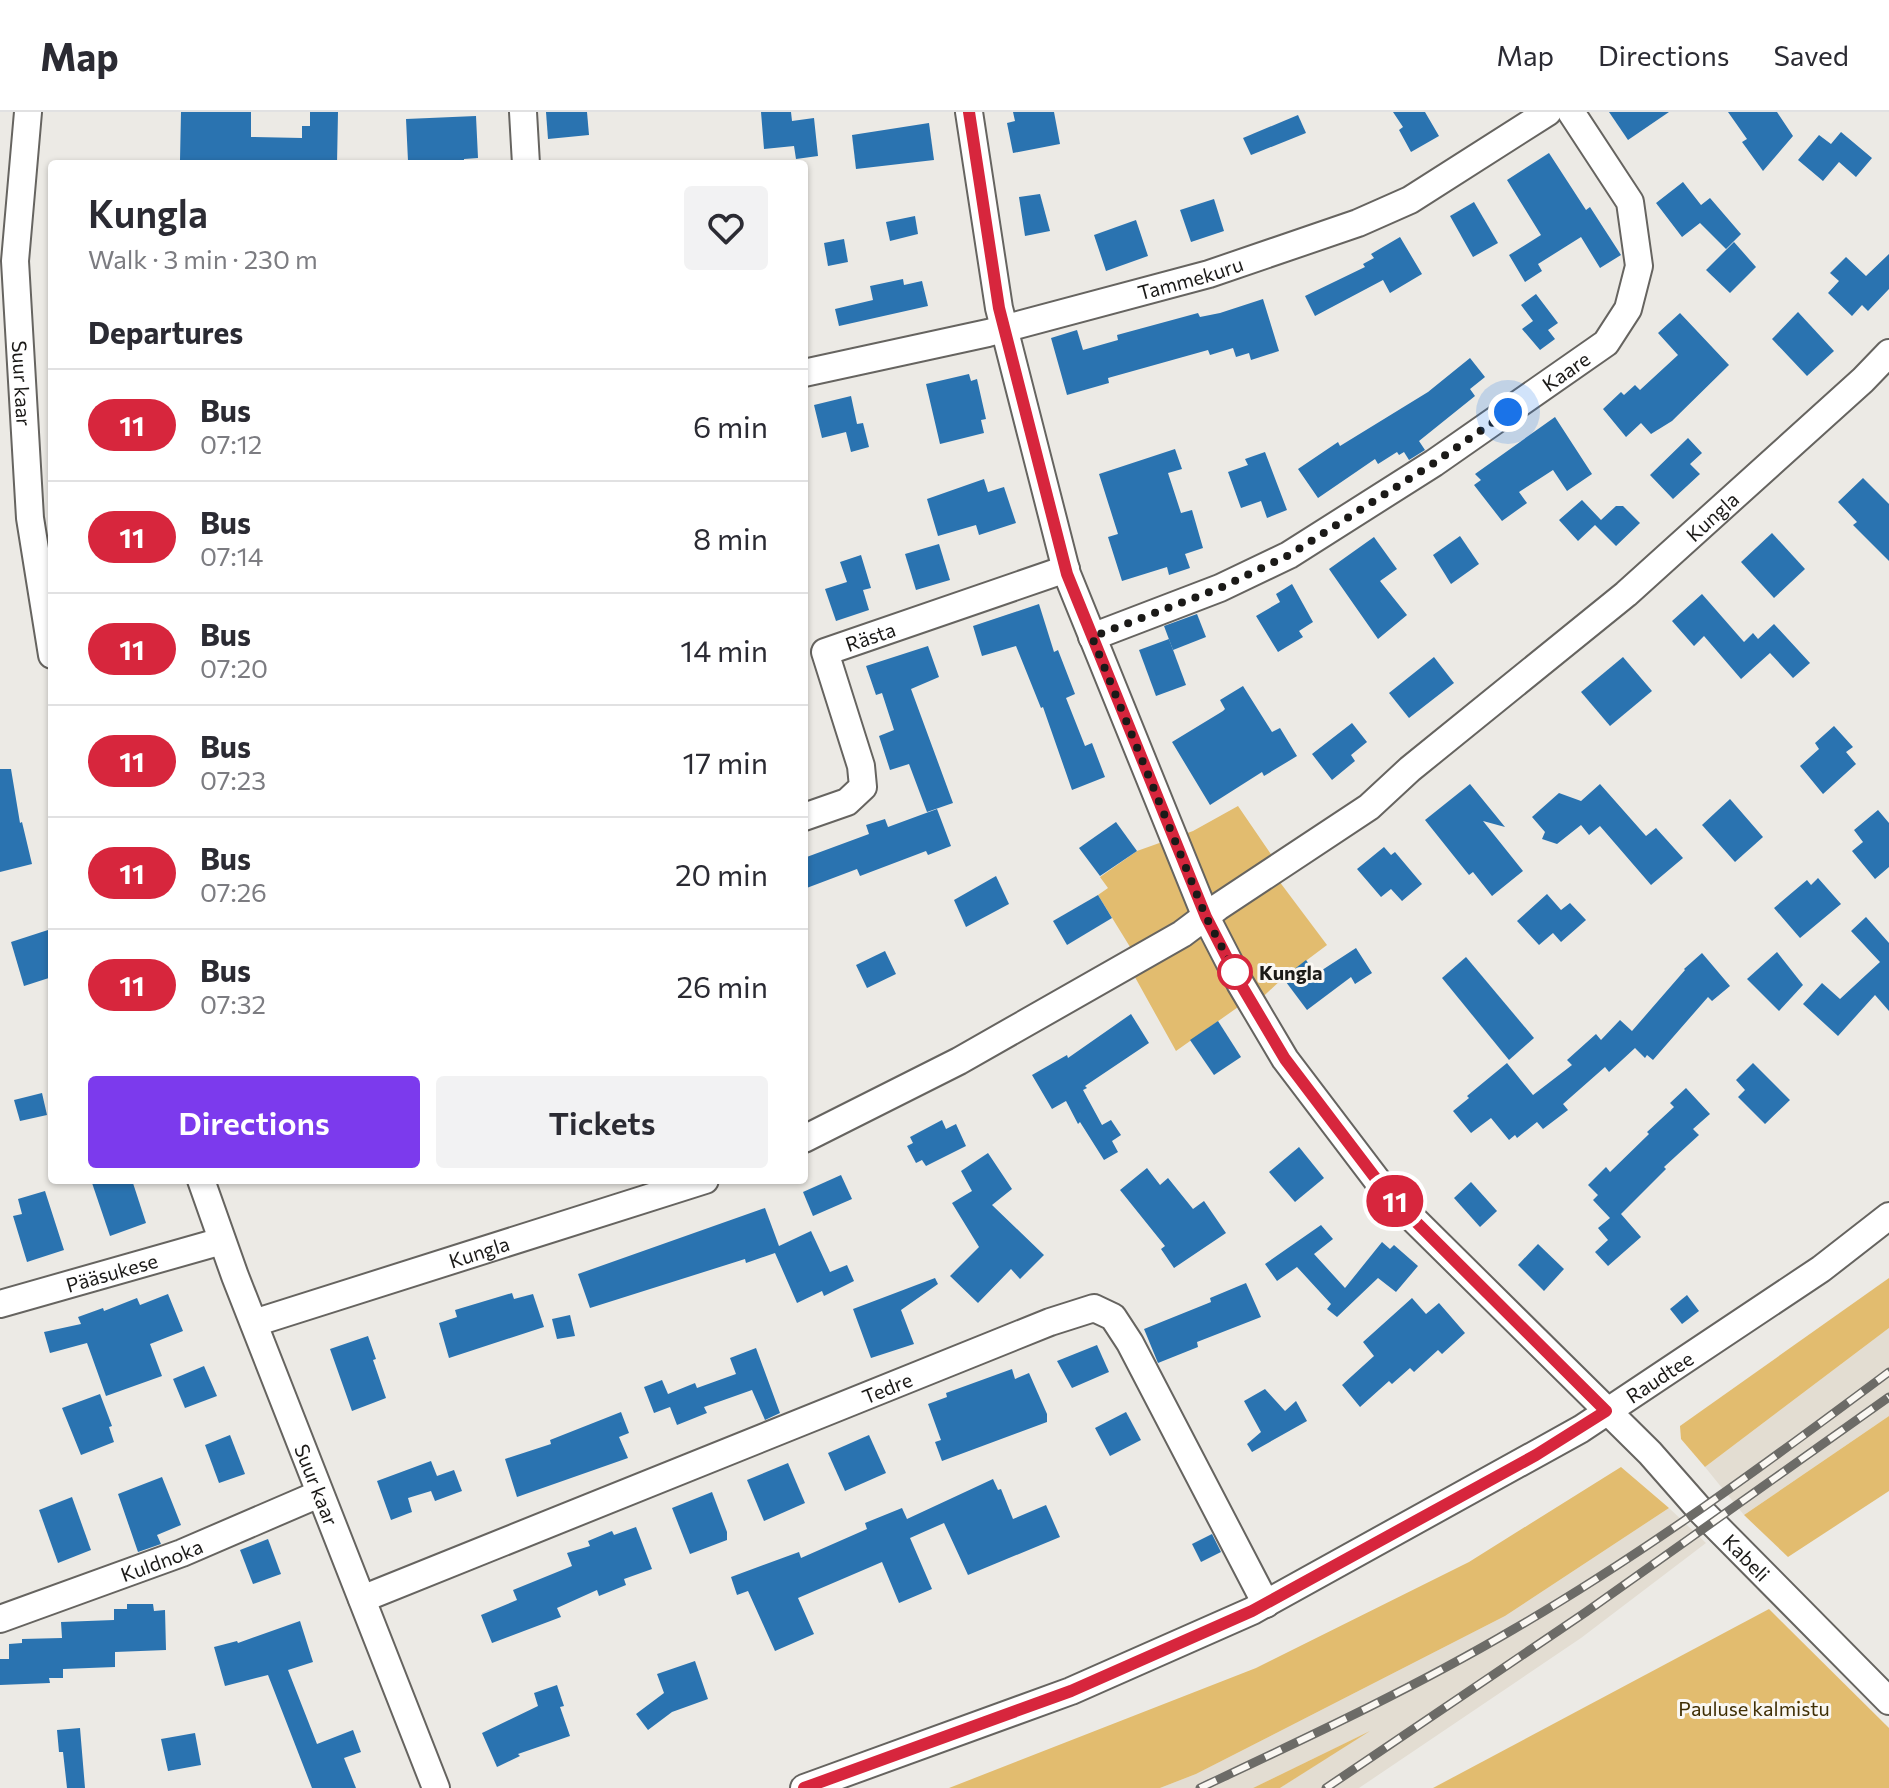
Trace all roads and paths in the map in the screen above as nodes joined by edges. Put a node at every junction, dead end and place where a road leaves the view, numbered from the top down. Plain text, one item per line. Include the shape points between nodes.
1 (28, 112) edge
2 (523, 112) edge
3 (969, 112) edge
4 (1548, 112) edge
5 (1571, 112) edge
6 (526, 160) edge
7 (8, 241) edge
8 (1004, 329) junction
9 (1889, 353) edge
10 (808, 372) edge
11 (40, 489) edge
12 (1066, 569) junction
13 (48, 630) edge
14 (1092, 637) junction
15 (808, 816) edge
16 (1206, 917) junction
17 (808, 1137) edge
18 (202, 1184) edge
19 (692, 1184) edge
20 (1889, 1216) edge
21 (222, 1241) junction
22 (0, 1304) edge
23 (254, 1323) junction
24 (1606, 1411) junction
25 (319, 1494) junction
26 (362, 1599) junction
27 (1266, 1604) junction
28 (0, 1619) edge
29 (1889, 1701) edge
30 (436, 1788) edge
31 (804, 1788) edge

1 - 7 street, Suur kaar
2 - 6 street
3 - 8 street, Kabeli
4 - 8 street, Tammekuru via 1410,200 1358,223 1209,274
5 - 14 street, Kaare via 1630,202 1639,266 1628,309 1606,343 1434,463 1289,555
7 - 11 street, Suur kaar
8 - 10 street, Tammekuru
8 - 12 street, Kabeli
9 - 16 street, Kungla via 1626,594 1369,807
11 - 13 street, Suur kaar via 30,518
12 - 14 street, Kabeli
12 - 15 street, Rästa via 825,652 863,787 847,802
14 - 16 street, Kabeli
16 - 17 street, Kungla via 959,1061
16 - 24 street, Kabeli via 1285,1059 1386,1192
18 - 21 street, Suur kaar
19 - 23 street, Kungla
20 - 24 street, Raudtee via 1821,1269
21 - 22 street, Pääsukese
21 - 23 street, Suur kaar
23 - 25 street, Suur kaar
24 - 27 street, Raudtee
24 - 29 street, Kabeli
25 - 26 street, Suur kaar
25 - 28 street, Kuldnoka via 182,1553
26 - 27 street, Tedre via 1094,1308 1113,1317 1130,1343
26 - 30 street, Suur kaar
27 - 31 street, Raudtee via 1071,1691

